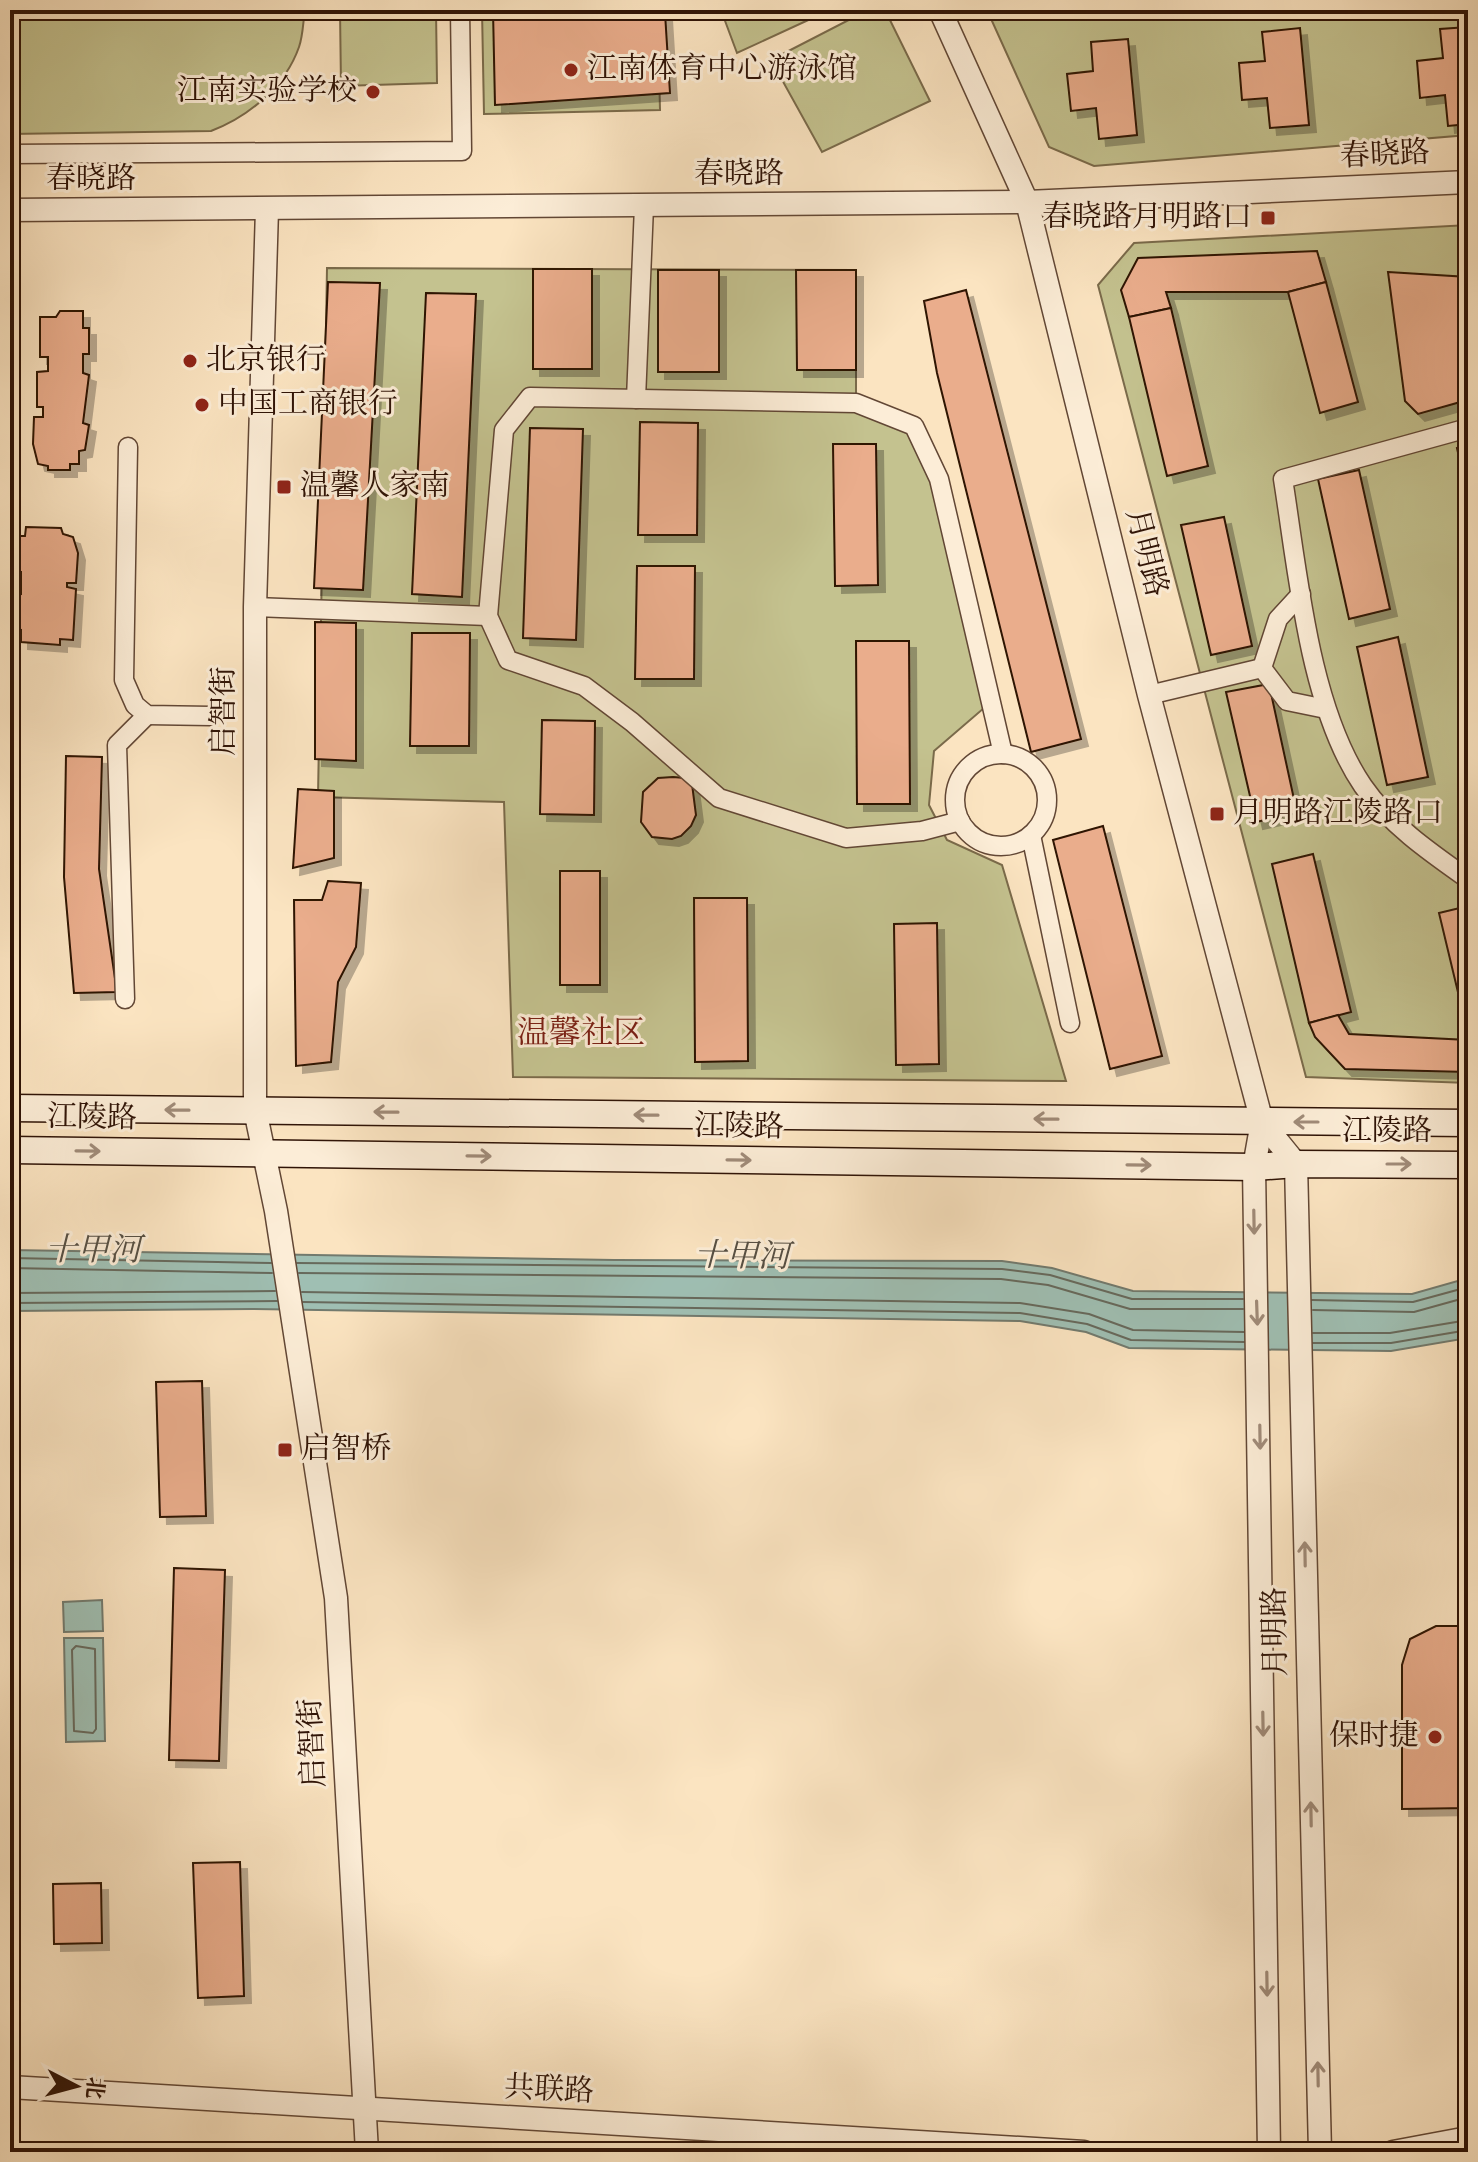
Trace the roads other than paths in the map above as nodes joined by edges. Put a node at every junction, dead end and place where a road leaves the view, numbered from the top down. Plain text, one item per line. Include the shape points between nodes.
1 (460, 10) edge
2 (940, 10) edge
3 (10, 154) edge
4 (1468, 182) edge
5 (1027, 202) junction
6 (644, 206) junction
7 (267, 209) junction
8 (10, 210) edge
9 (636, 399) junction
10 (1468, 428) edge
11 (128, 447) dead end
12 (1301, 594) junction
13 (255, 607) junction
14 (488, 616) junction
15 (1262, 668) junction
16 (1149, 695) junction
17 (1326, 709) junction
18 (147, 715) junction
19 (211, 716) dead end
20 (1003, 754) junction
21 (960, 821) junction
22 (1031, 835) junction
23 (1468, 879) edge
24 (125, 999) dead end
25 (1070, 1023) dead end
26 (10, 1108) edge
27 (255, 1110) junction
28 (1262, 1122) junction
29 (1468, 1123) edge
30 (10, 1150) edge
31 (261, 1154) junction
32 (1296, 1164) junction
33 (1468, 1165) edge
34 (1254, 1167) junction
35 (10, 2087) edge
36 (364, 2110) junction
37 (1468, 2138) edge
38 (367, 2152) edge
39 (1084, 2152) edge
40 (1269, 2152) edge
41 (1320, 2152) edge
42 (1393, 2152) edge

1 - 3 street via 462,151
2 - 5 street, 月明路
4 - 5 street, 春晓路
5 - 6 street, 春晓路
5 - 16 street, 月明路
6 - 7 street, 春晓路
6 - 9 street
7 - 8 street, 春晓路
7 - 13 street, 启智街
9 - 14 street via 530,397 504,430
9 - 20 street via 856,403 914,426 939,479
10 - 12 street via 1283,479
11 - 18 street via 124,680 135,705
12 - 15 street via 1278,619
12 - 17 street
13 - 14 street
13 - 27 street, 启智街
14 - 21 street via 508,660 584,686 719,798 846,838 922,831
15 - 16 street
15 - 17 street via 1287,701
16 - 28 street, 月明路
17 - 23 street via 1363,786 1417,843
18 - 19 street
18 - 24 street via 117,745
20 - 21 street via 977,761 959,781
20 - 22 street via 1018,757 1041,778 1046,808
21 - 22 street via 968,833 992,845
22 - 25 street
27 -> 26 main road, 江陵路
28 -> 27 main road, 江陵路
27 - 31 street, 启智街
29 -> 28 main road, 江陵路
28 - 32 street, 月明路
28 - 34 street, 月明路
30 -> 31 main road, 江陵路
31 -> 34 main road, 江陵路
31 - 36 street, 启智街 via 276,1211 336,1598
32 -> 33 main road, 江陵路
32 - 34 main road, 江陵路
41 -> 32 street, 月明路
34 -> 40 street, 月明路
35 - 36 street, 共联路
36 - 38 street, 启智街
36 - 39 street, 共联路
37 - 42 street

